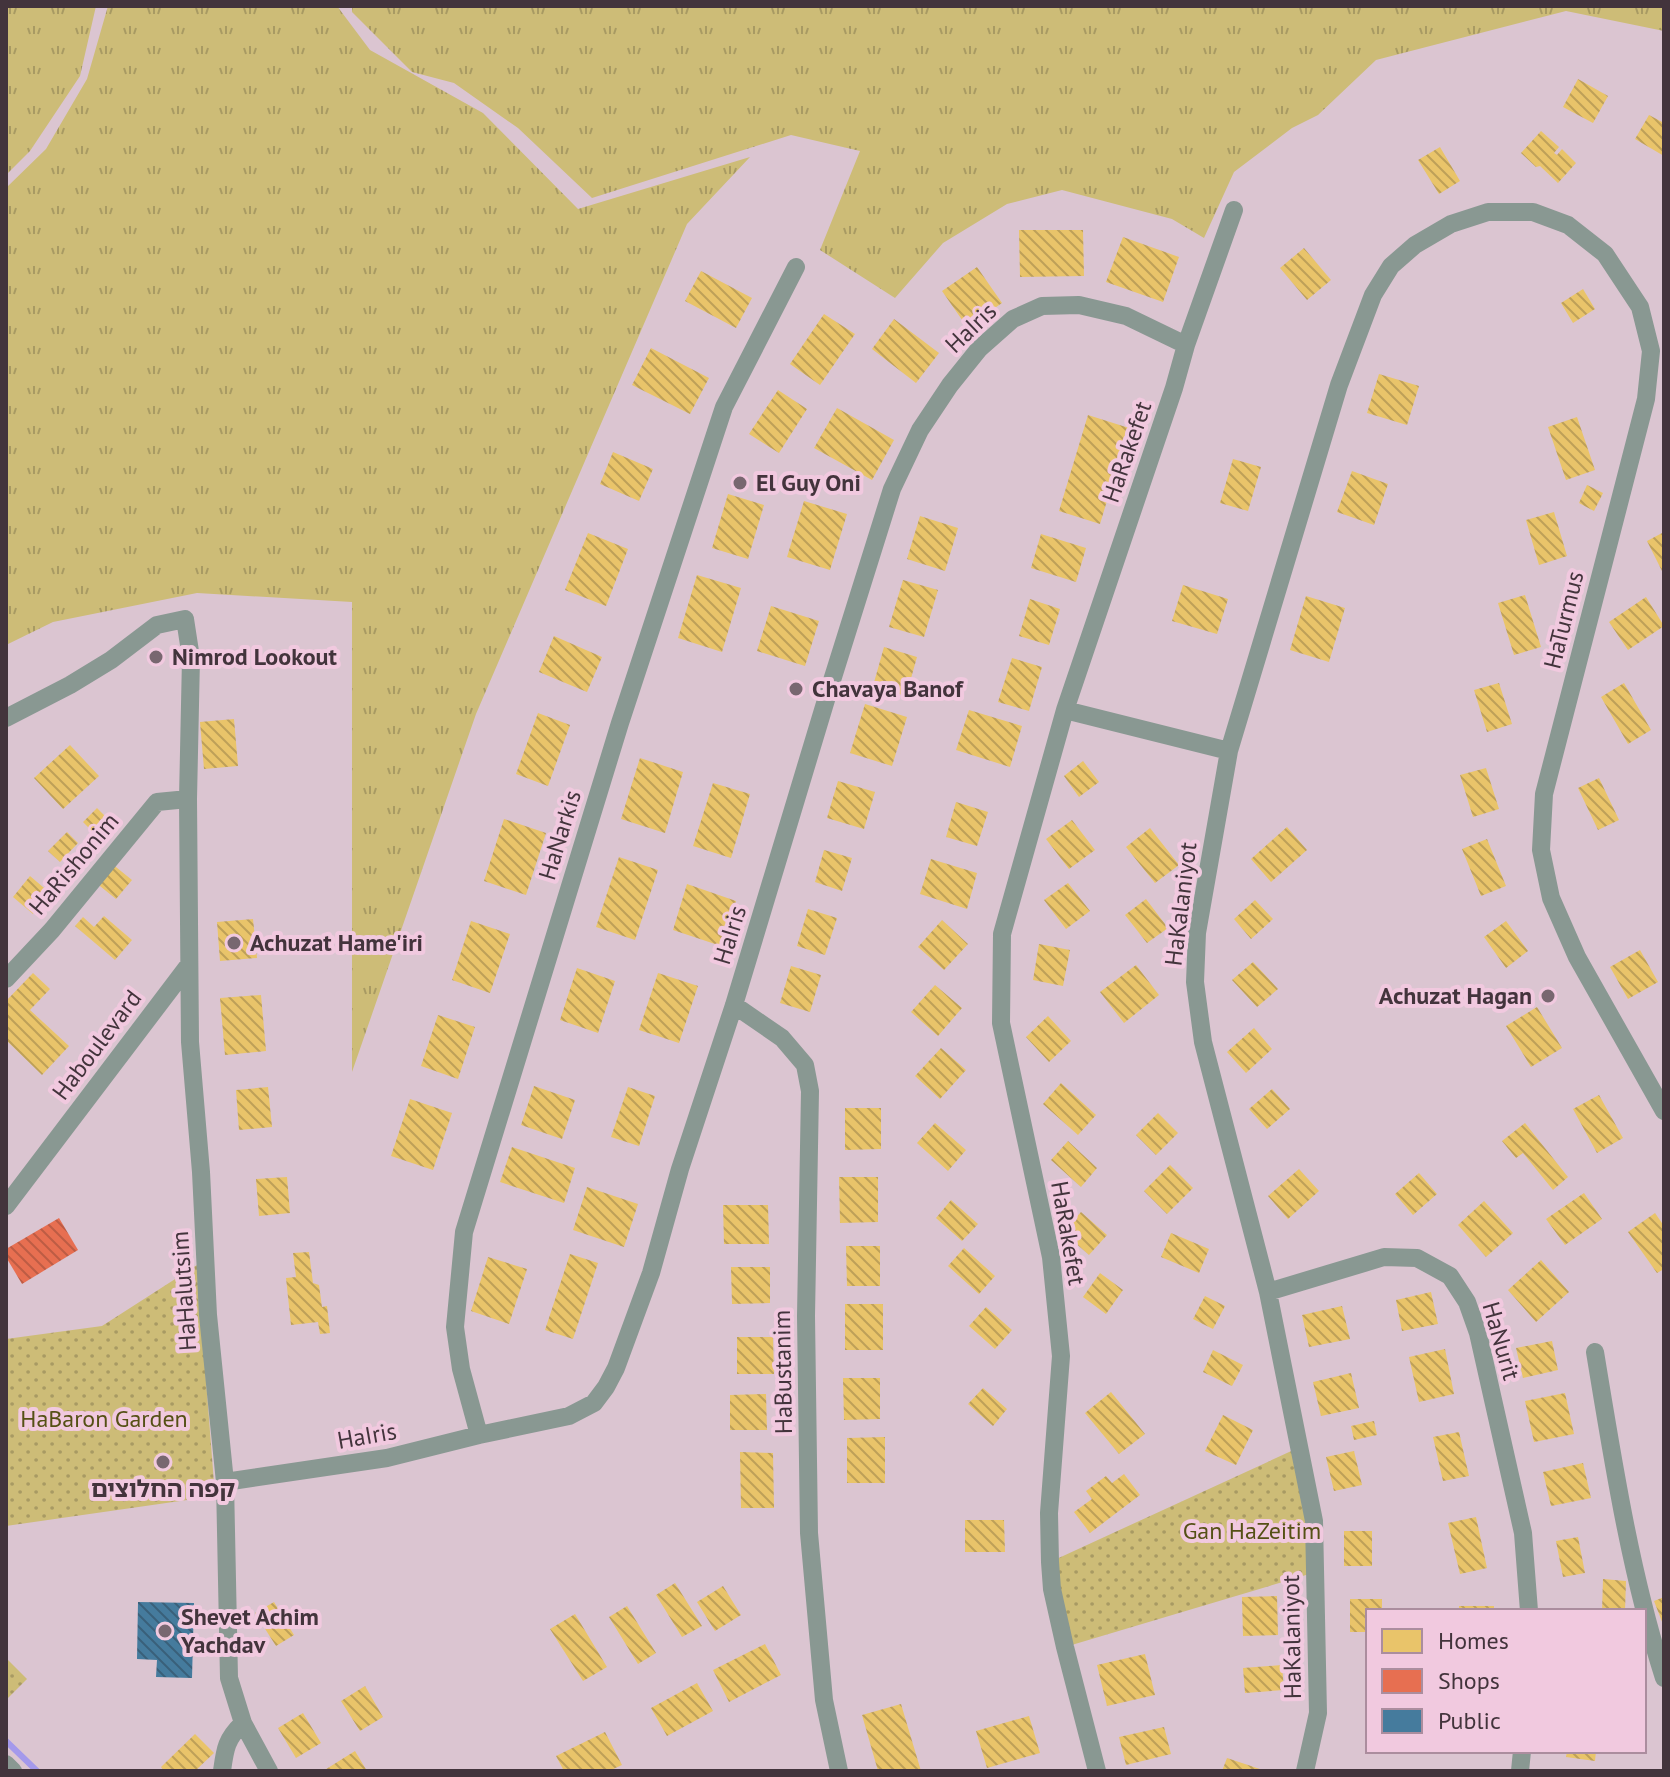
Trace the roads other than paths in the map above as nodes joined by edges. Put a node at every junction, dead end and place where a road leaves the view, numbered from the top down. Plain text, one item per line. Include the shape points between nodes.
1 (1234, 210) dead end
2 (1488, 212) joint
3 (796, 267) dead end
4 (1186, 345) junction
5 (1065, 710) junction
6 (6, 718) edge
7 (1229, 751) junction
8 (188, 799) junction
9 (188, 966) junction
10 (6, 979) edge
11 (734, 1005) junction
12 (1664, 1111) edge
13 (6, 1206) edge
14 (1268, 1292) junction
15 (1595, 1352) dead end
16 (479, 1435) junction
17 (225, 1482) junction
18 (1529, 1609) edge
19 (1644, 1609) edge
20 (1646, 1619) edge
21 (1664, 1678) edge
22 (243, 1723) junction
23 (6, 1764) edge
24 (13, 1771) edge
25 (222, 1771) edge
26 (269, 1771) edge
27 (839, 1771) edge
28 (1097, 1771) edge
29 (1305, 1771) edge

1 - 4 street, HaRakefet
2 - 7 street, HaKalaniyot via 1451,224 1415,245 1391,266 1373,295 1339,385
2 - 12 street, HaTurmus via 1533,212 1568,225 1605,254 1640,307 1651,351 1646,399 1544,794 1541,850 1551,898 1577,957
3 - 16 street, HaNarkis via 724,407 620,723 464,1232 455,1327
4 - 5 street, HaRakefet
4 - 11 street, HaIris via 1126,316 1079,305 1042,306 1013,319 950,385 920,430 892,489
5 - 7 street
5 - 28 street, HaRakefet via 1002,934 1001,1023 1051,1257 1061,1356 1049,1513 1052,1589
6 - 8 street, HaHalutsim via 111,660 157,625 185,619 191,658
7 - 14 street, HaKalaniyot via 1197,933 1195,982 1203,1042
8 - 9 street, HaHalutsim
8 - 10 street, HaRishonim via 157,802
9 - 13 street, Haboulevard
9 - 17 street, HaHalutsim via 208,1315
11 - 16 street, HaIris via 651,1273 606,1387 594,1403 569,1416
11 - 27 street, HaBustanim via 782,1038 805,1065 810,1091 809,1533 824,1700
14 - 18 street, HaNurit via 1384,1257 1417,1258 1450,1276 1478,1333 1523,1533
14 - 29 street, HaKalaniyot via 1314,1521 1318,1713
15 - 19 street
16 - 17 street, HaIris via 387,1458
17 - 22 street, HaHalutsim via 229,1678
20 - 21 street
22 - 25 street via 231,1734
22 - 26 street, HaHalutsim
23 - 24 street

